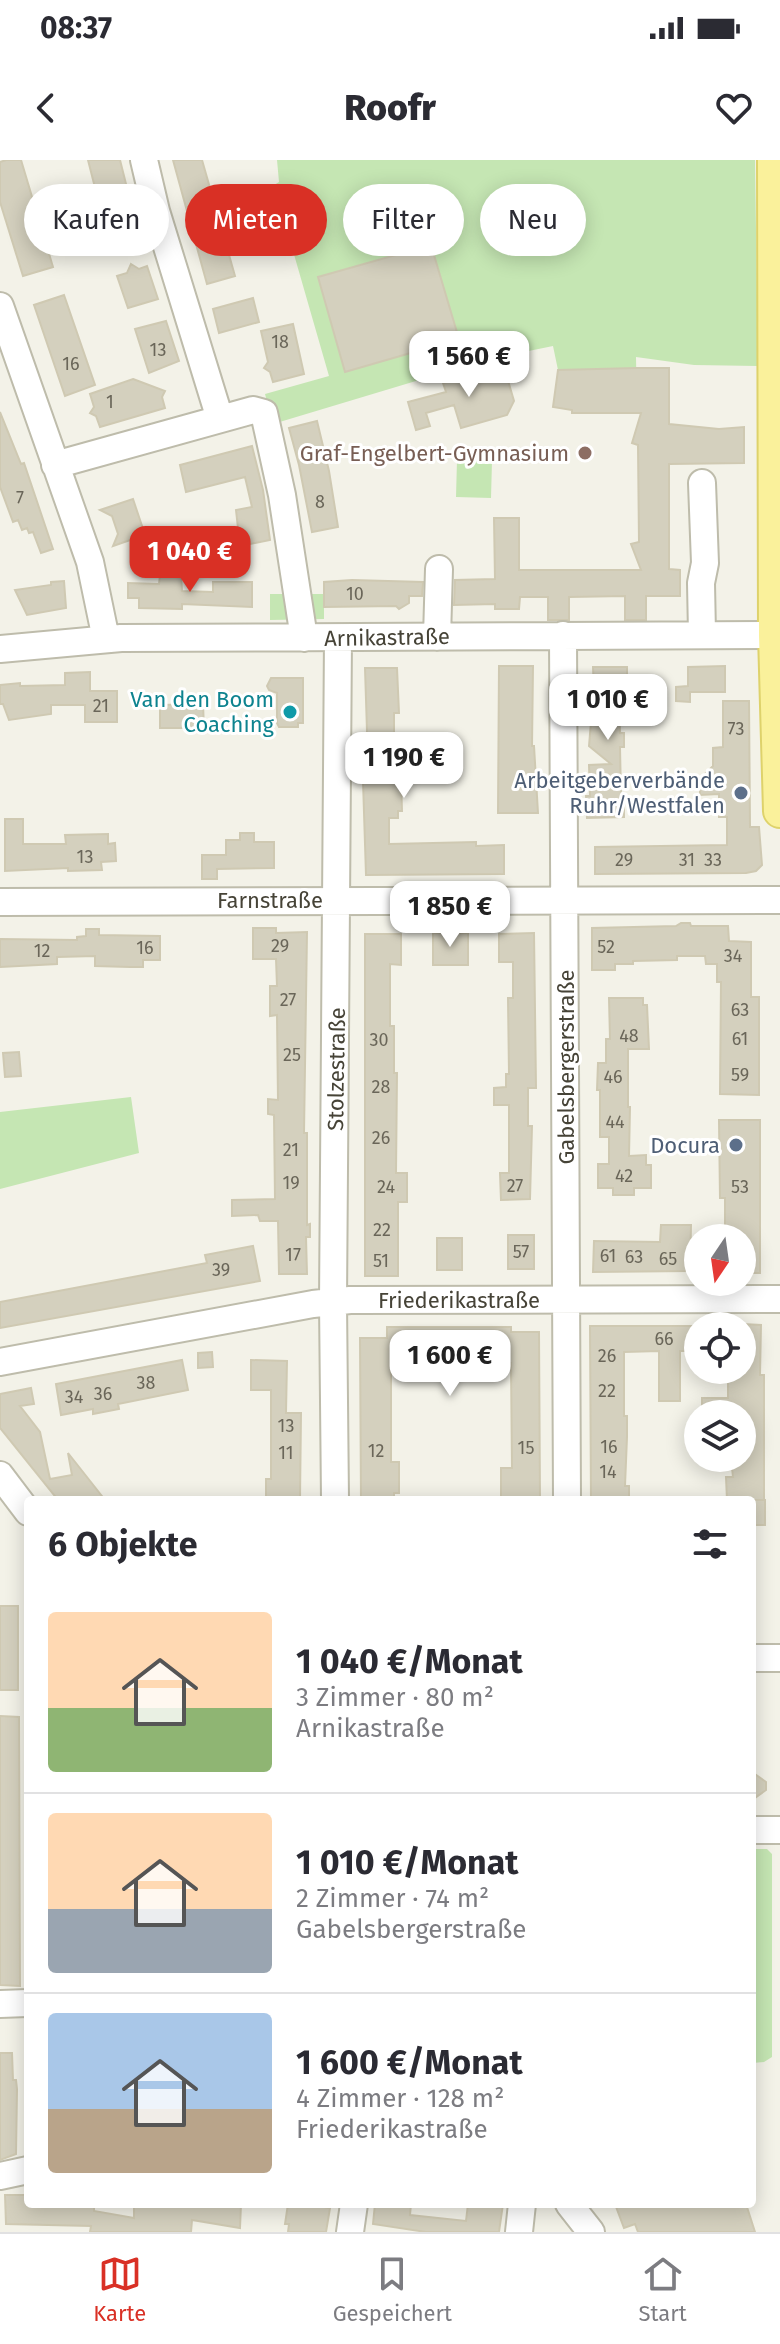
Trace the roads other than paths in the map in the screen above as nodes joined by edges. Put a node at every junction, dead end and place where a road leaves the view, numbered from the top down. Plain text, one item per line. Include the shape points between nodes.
1 (144, 160) edge
2 (774, 160) edge
3 (0, 306) edge
4 (220, 419) junction
5 (55, 465) junction
6 (702, 483) dead end
7 (439, 569) dead end
8 (702, 634) junction
9 (777, 634) edge
10 (563, 635) junction
11 (437, 637) junction
12 (304, 638) junction
13 (338, 638) junction
14 (106, 639) junction
15 (0, 649) edge
16 (780, 811) edge
17 (338, 900) junction
18 (780, 900) edge
19 (566, 901) junction
20 (0, 902) edge
21 (567, 1299) junction
22 (780, 1299) edge
23 (333, 1302) junction
24 (0, 1362) edge
25 (0, 1475) edge
26 (335, 1496) edge
27 (567, 1496) edge
28 (24, 1507) edge
29 (756, 1658) edge
30 (780, 1658) edge
31 (756, 1830) edge
32 (780, 1830) edge
33 (24, 2003) edge
34 (0, 2004) edge
35 (24, 2171) edge
36 (0, 2176) edge
37 (353, 2208) edge
38 (522, 2208) edge
39 (572, 2208) edge
40 (350, 2232) edge
41 (519, 2232) edge
42 (591, 2232) edge

1 - 4 street
2 - 9 main road via 768,426
3 - 5 street
4 - 5 street
4 - 12 street via 253,410 264,413 285,508
5 - 14 street via 90,562
6 - 8 street
7 - 11 street
8 - 9 street, Arnikastraße
8 - 10 street, Arnikastraße
9 - 16 main road
10 - 11 street, Arnikastraße
10 - 19 street, Gabelsbergerstraße
11 - 13 street, Arnikastraße
12 - 13 street, Arnikastraße
12 - 14 street, Arnikastraße
13 - 17 street, Stolzestraße
14 - 15 street, Arnikastraße
17 - 19 street, Farnstraße
17 - 20 street, Farnstraße
17 - 23 street, Stolzestraße
18 - 19 street, Farnstraße
19 - 21 street, Gabelsbergerstraße
21 - 22 street, Friederikastraße
21 - 23 street, Friederikastraße
21 - 27 street, Gabelsbergerstraße
23 - 24 street, Friederikastraße
23 - 26 street, Stolzestraße
25 - 28 street
29 - 30 street
31 - 32 street
33 - 34 street
35 - 36 street
37 - 40 street
38 - 41 street
39 - 42 street

